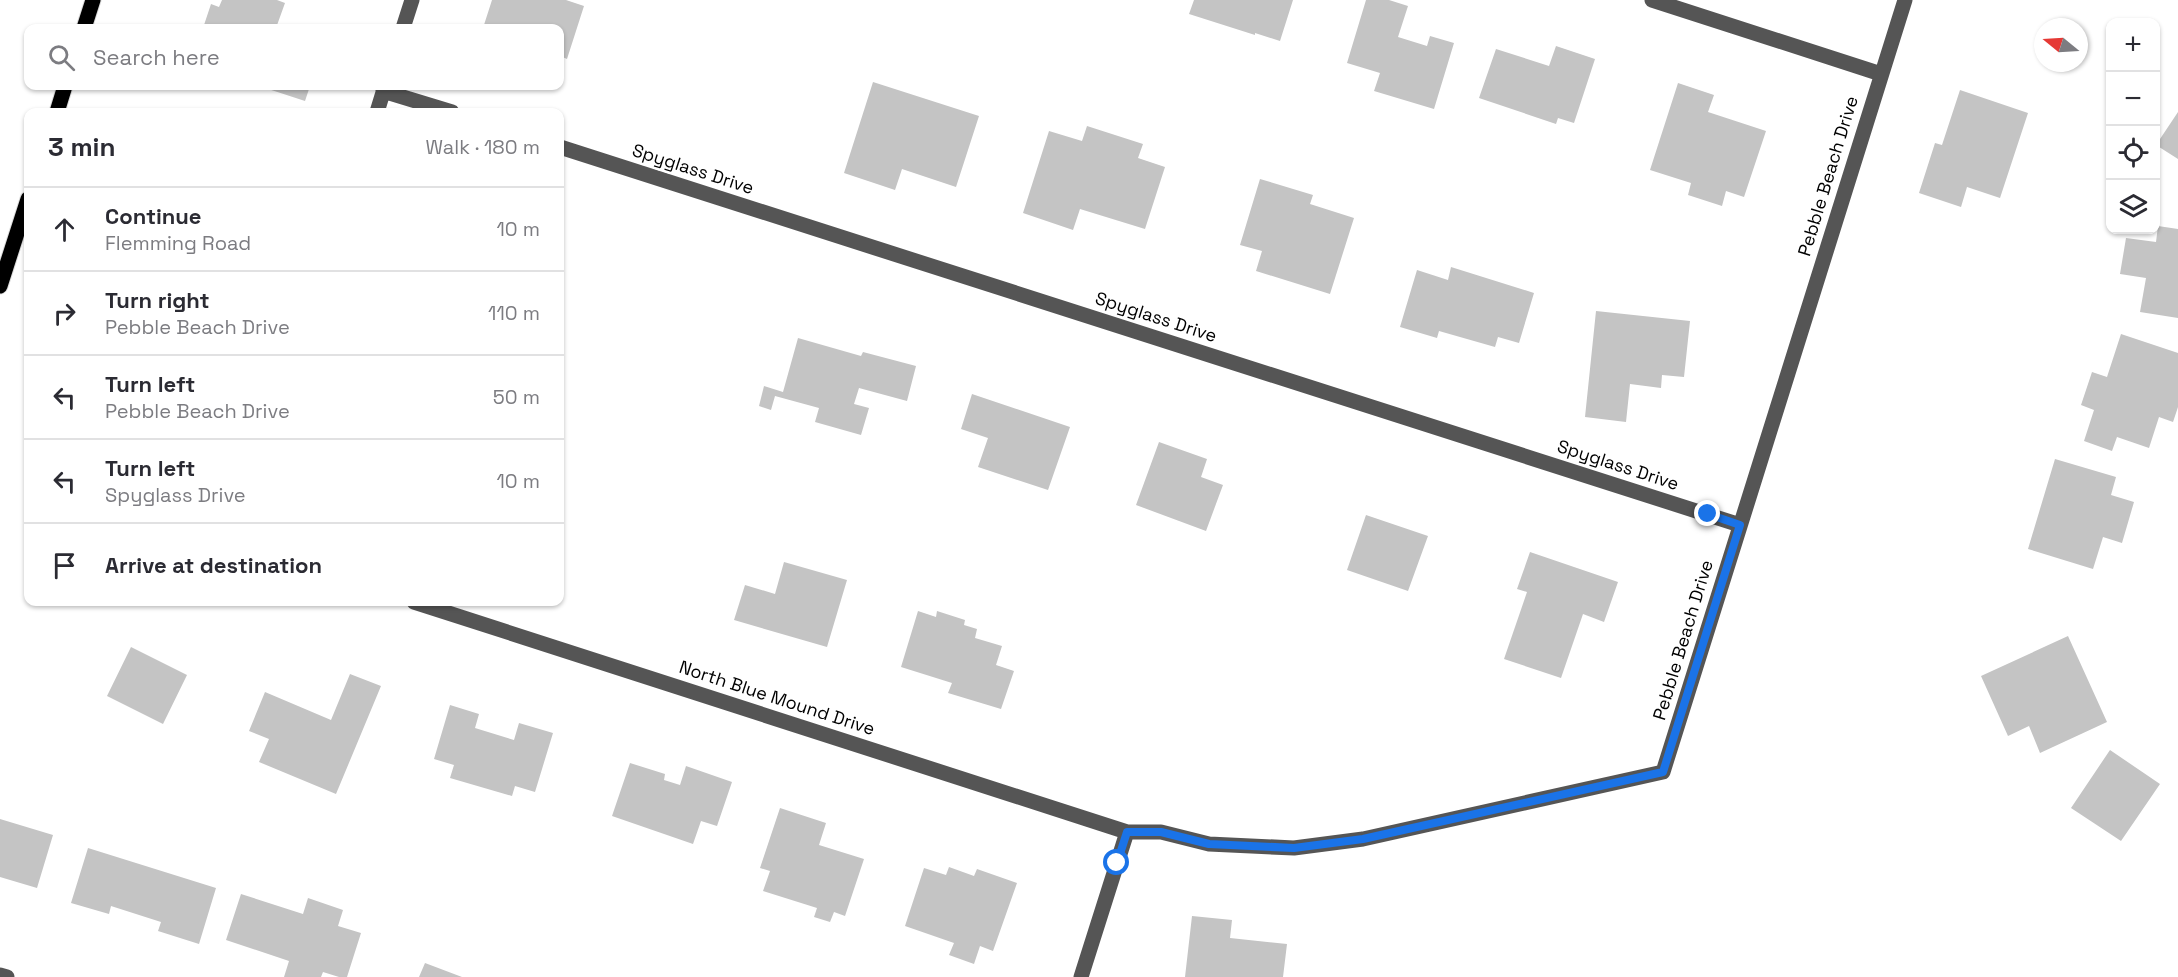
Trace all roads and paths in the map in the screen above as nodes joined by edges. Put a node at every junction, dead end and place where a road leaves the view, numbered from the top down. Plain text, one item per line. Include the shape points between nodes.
1 (93, 0) edge
2 (412, 0) edge
3 (1652, 0) edge
4 (1905, 0) edge
5 (85, 24) edge
6 (404, 24) edge
7 (1881, 74) junction
8 (64, 90) edge
9 (383, 90) edge
10 (390, 90) edge
11 (58, 108) edge
12 (378, 108) edge
13 (441, 108) edge
14 (564, 148) edge
15 (24, 211) edge
16 (0, 286) edge
17 (1740, 525) junction
18 (426, 606) edge
19 (1127, 832) junction
20 (0, 975) edge
21 (7, 977) edge
22 (1081, 977) edge

1 - 5 main road
2 - 6 street
3 - 7 street
4 - 7 street, Pebble Beach Drive
7 - 17 street, Pebble Beach Drive
8 - 11 main road
9 - 12 street
10 - 13 street
14 - 17 street, Spyglass Drive
15 - 16 main road
17 - 19 street, Pebble Beach Drive via 1663,772 1363,839 1294,848 1209,844 1161,832
18 - 19 street, North Blue Mound Drive
19 - 22 street
20 - 21 street

